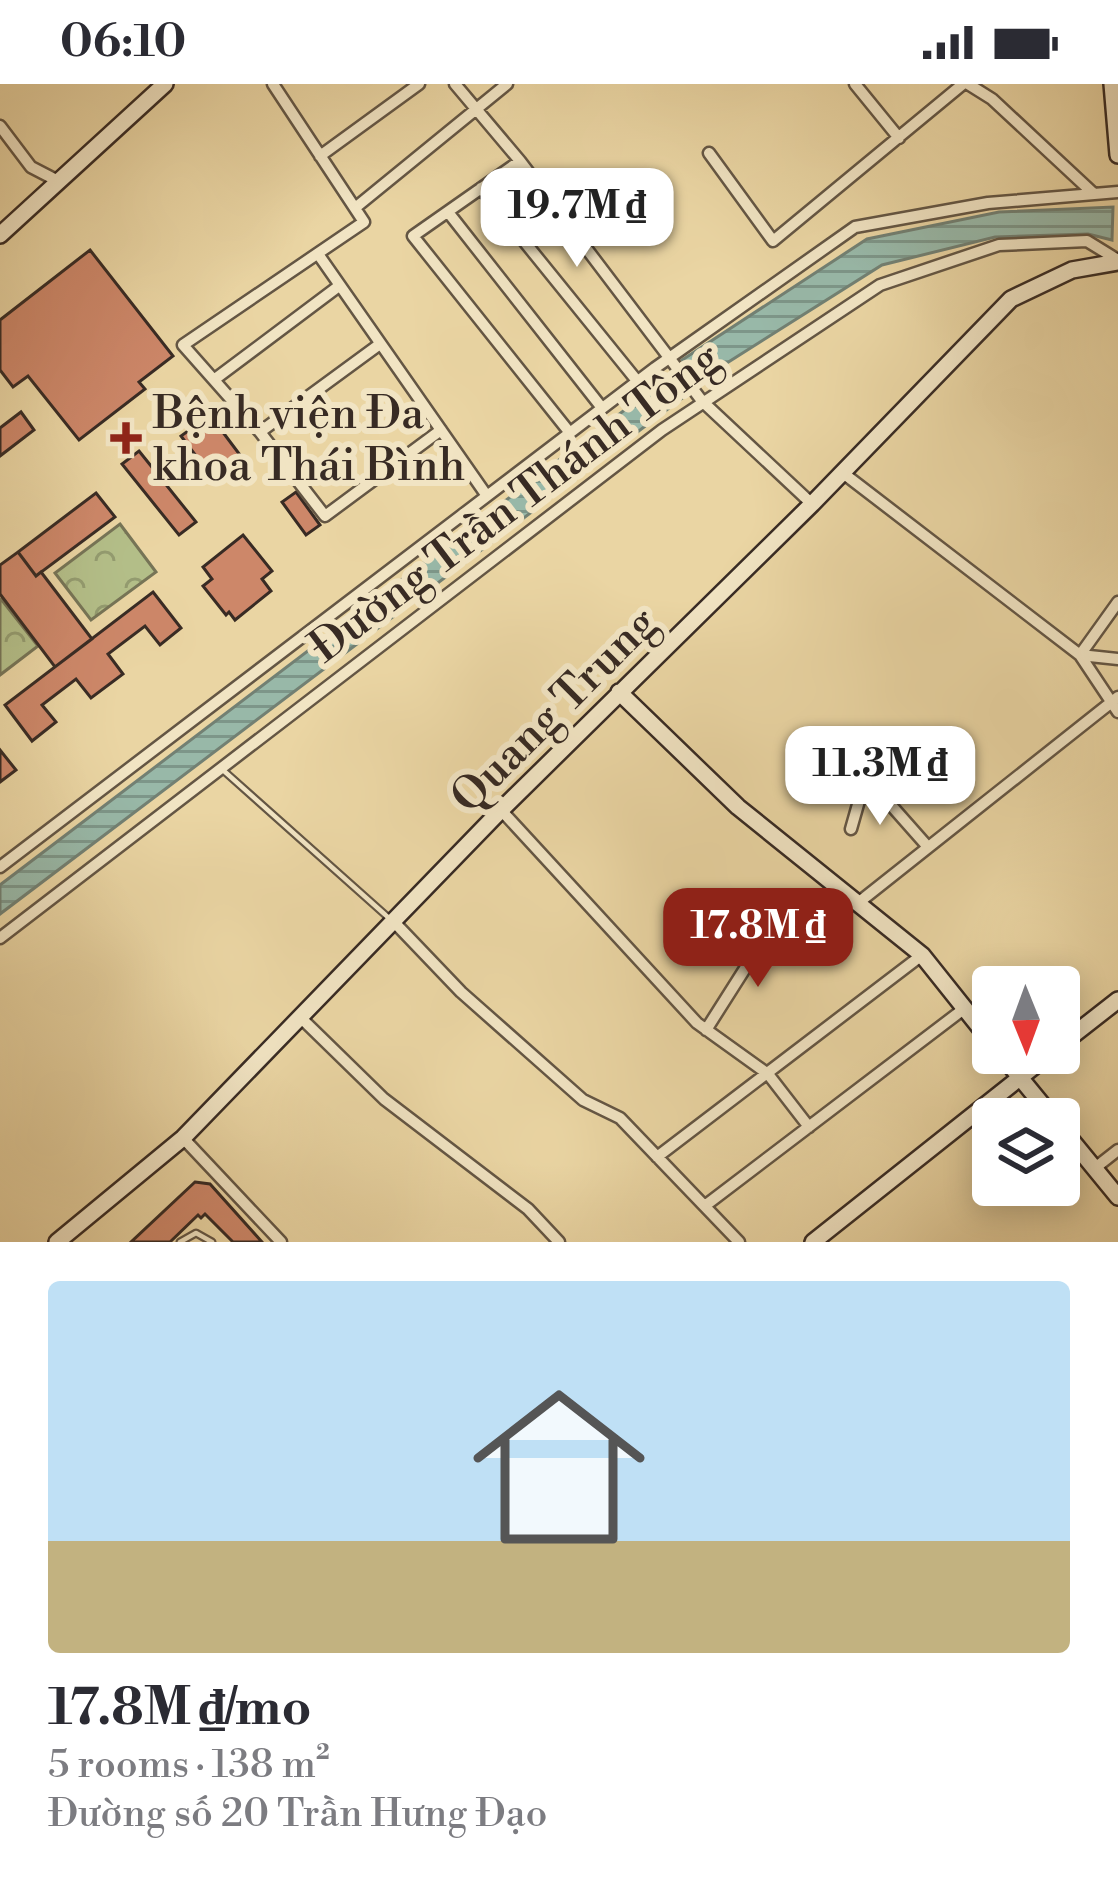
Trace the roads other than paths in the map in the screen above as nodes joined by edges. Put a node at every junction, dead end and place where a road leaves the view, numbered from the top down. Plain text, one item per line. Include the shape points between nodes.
1 (165, 84) edge
2 (273, 84) edge
3 (419, 84) edge
4 (454, 84) edge
5 (507, 84) edge
6 (855, 84) edge
7 (966, 84) edge
8 (1112, 84) edge
9 (476, 109) junction
10 (0, 126) edge
11 (899, 138) junction
12 (709, 154) dead end
13 (1118, 155) edge
14 (320, 156) junction
15 (520, 161) junction
16 (58, 181) junction
17 (481, 188) junction
18 (1118, 192) edge
19 (1094, 194) junction
20 (355, 208) junction
21 (448, 212) junction
22 (0, 235) edge
23 (317, 254) junction
24 (1118, 261) edge
25 (340, 286) junction
26 (380, 344) junction
27 (671, 357) junction
28 (214, 380) junction
29 (638, 382) junction
30 (699, 397) junction
31 (602, 408) junction
32 (441, 430) junction
33 (260, 432) junction
34 (570, 433) junction
35 (843, 473) junction
36 (487, 496) junction
37 (812, 504) junction
38 (1118, 602) edge
39 (1080, 655) junction
40 (1118, 659) edge
41 (619, 692) junction
42 (1116, 704) edge
43 (875, 742) dead end
44 (220, 768) junction
45 (867, 778) junction
46 (502, 810) junction
47 (851, 829) dead end
48 (928, 848) junction
49 (0, 867) edge
50 (857, 903) junction
51 (395, 923) junction
52 (772, 926) dead end
53 (0, 938) edge
54 (922, 955) junction
55 (1118, 1000) edge
56 (965, 1008) junction
57 (972, 1017) edge
58 (302, 1019) junction
59 (706, 1030) junction
60 (1080, 1030) edge
61 (767, 1074) junction
62 (1018, 1074) edge
63 (1024, 1074) edge
64 (1020, 1077) junction
65 (1037, 1098) edge
66 (808, 1127) junction
67 (183, 1138) junction
68 (1118, 1150) edge
69 (1080, 1151) edge
70 (657, 1157) junction
71 (1094, 1168) junction
72 (1118, 1196) edge
73 (706, 1205) junction
74 (57, 1242) edge
75 (180, 1242) edge
76 (212, 1242) edge
77 (281, 1242) edge
78 (559, 1242) edge
79 (740, 1242) edge
80 (813, 1242) edge

1 - 16 main road
2 - 14 street
3 - 14 street
4 - 9 street
5 - 9 street
6 - 11 street
7 - 11 street
7 - 19 street
8 - 13 main road
9 - 15 street
9 - 20 street
10 - 16 street via 31,167
11 - 12 street via 773,241
14 - 20 street
15 - 17 street
15 - 27 street
16 - 22 main road
17 - 21 street
17 - 29 street
18 - 19 street
19 - 27 street via 988,202 855,226
20 - 23 street via 364,222
21 - 31 street
21 - 34 street via 413,236
23 - 25 street
23 - 28 street via 183,345
24 - 30 street, Đường Trần Thánh Tông via 1087,241 1000,245 880,285
24 - 35 main road, Quang Trung via 1072,270 1011,299
25 - 26 street
25 - 28 street
26 - 32 street
26 - 33 street
27 - 29 street
27 - 30 street
28 - 33 street
29 - 31 street
30 - 37 street
30 - 44 street, Đường Trần Thánh Tông
31 - 34 street
32 - 33 street via 325,516
32 - 36 street
34 - 36 street
35 - 37 main road, Quang Trung
35 - 39 street
36 - 49 street
37 - 41 main road, Quang Trung
38 - 39 street
39 - 40 street
39 - 42 street
41 - 46 main road, Quang Trung
41 - 50 main road via 738,807
42 - 48 street
43 - 45 street
44 - 51 lane
44 - 53 street, Đường Trần Thánh Tông
45 - 47 street
45 - 48 street
46 - 51 main road, Quang Trung
46 - 59 street
48 - 50 street
50 - 54 main road
51 - 58 main road, Quang Trung
51 - 70 street via 461,992 584,1100 620,1118
52 - 59 street
54 - 56 main road
54 - 61 street
55 - 60 main road
56 - 57 main road
56 - 66 street
58 - 67 main road, Quang Trung
58 - 78 street via 384,1099
59 - 61 street
61 - 66 street
61 - 70 street
62 - 64 main road
63 - 64 main road
64 - 65 main road
64 - 80 main road
66 - 73 street
67 - 74 main road, Quang Trung
67 - 77 street
68 - 71 street
69 - 71 main road
70 - 73 street
71 - 72 main road
73 - 79 street
75 - 76 lane via 196,1233

